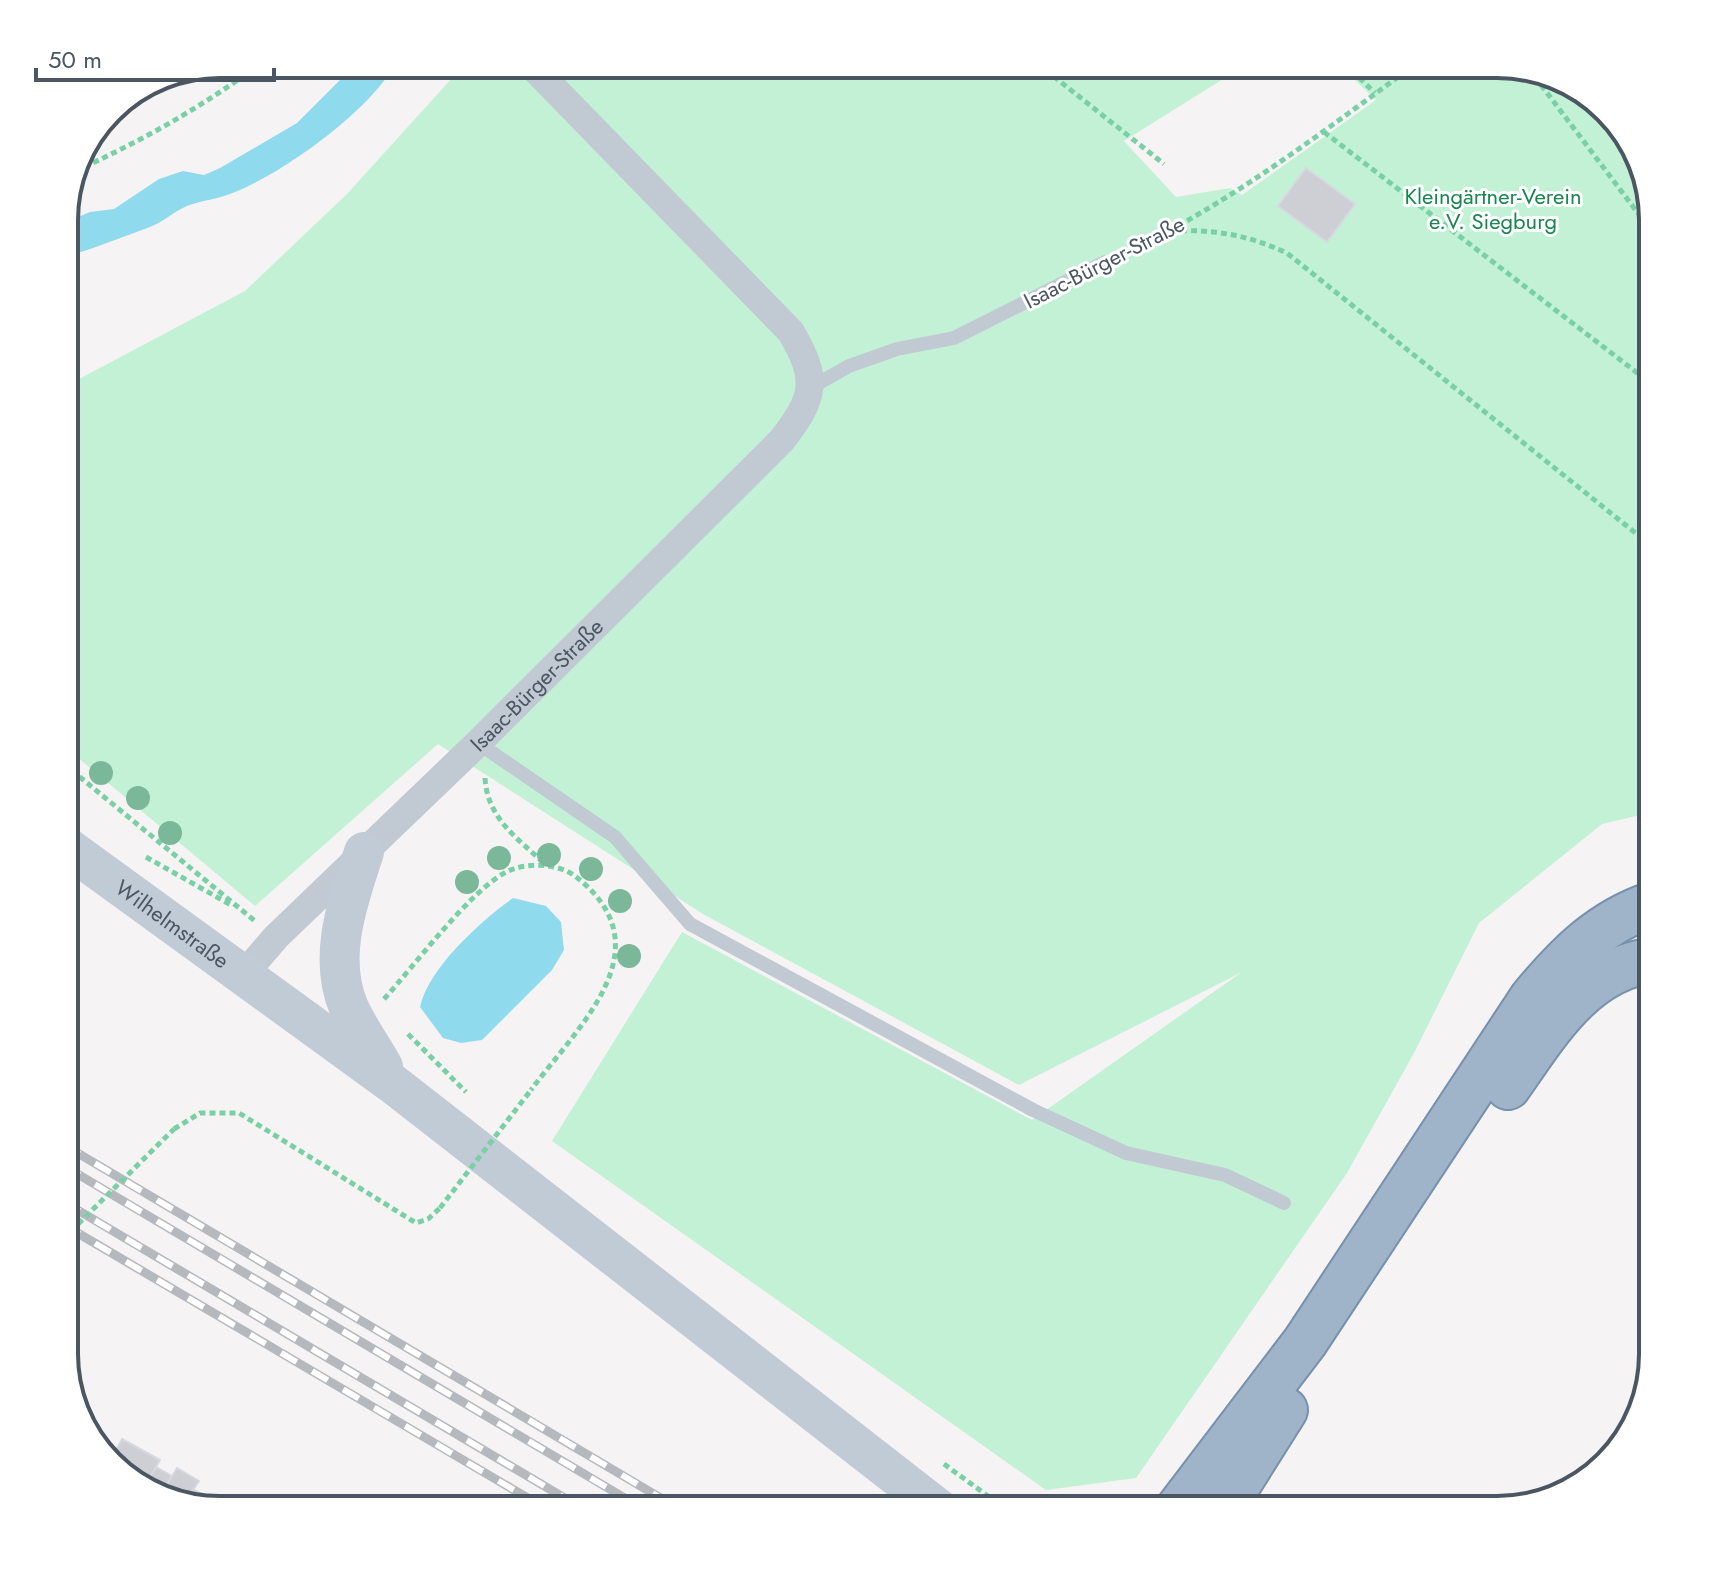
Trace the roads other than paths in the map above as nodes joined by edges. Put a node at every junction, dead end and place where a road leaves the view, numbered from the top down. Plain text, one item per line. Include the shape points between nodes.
1 (544, 78) edge
2 (1105, 262) road end
3 (812, 387) junction
4 (487, 750) junction
5 (78, 834) edge
6 (364, 852) junction
7 (1639, 909) edge
8 (1639, 965) edge
9 (245, 973) junction
10 (393, 1084) junction
11 (1284, 1203) dead end
12 (922, 1496) edge
13 (1188, 1496) edge
14 (1231, 1496) edge

1 - 3 street via 791,332 808,361
2 - 3 lane, Isaac-Bürger-Straße via 954,338 897,349 849,366
3 - 4 street, Isaac-Bürger-Straße via 801,415 782,440
4 - 6 street, Isaac-Bürger-Straße
4 - 11 lane via 615,837 690,924 1046,1117 1126,1153 1225,1175
5 - 9 main road, Wilhelmstraße
6 - 9 street, Isaac-Bürger-Straße
6 - 10 main road via 341,923 342,982 349,1008
7 - 13 highway via 1622,914 1570,951 1532,998 1305,1342
8 - 14 highway via 1600,979 1564,1007 1322,1352
9 - 10 main road, Wilhelmstraße
10 - 12 main road, Wilhelmstraße

